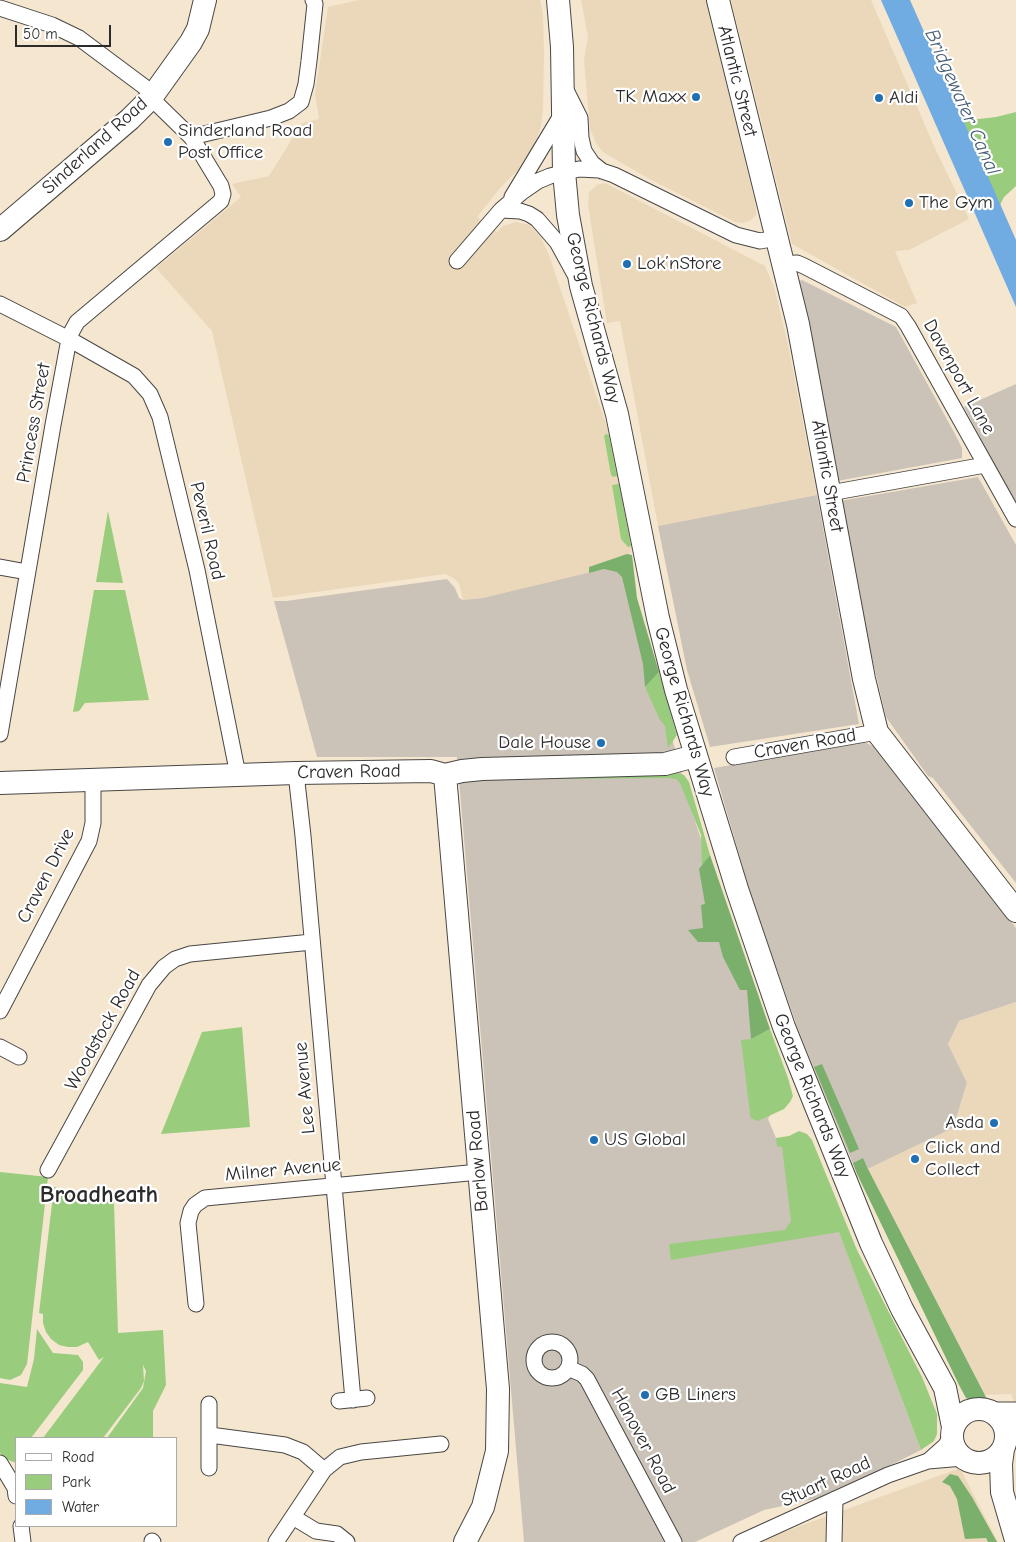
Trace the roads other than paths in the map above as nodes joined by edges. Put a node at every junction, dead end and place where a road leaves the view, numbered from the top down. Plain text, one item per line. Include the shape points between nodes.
1 (206, 0) edge
2 (313, 0) edge
3 (558, 0) edge
4 (718, 0) edge
5 (0, 8) edge
6 (563, 82) junction
7 (152, 96) junction
8 (563, 112) junction
9 (192, 138) junction
10 (602, 171) junction
11 (564, 172) junction
12 (506, 205) junction
13 (0, 230) edge
14 (777, 238) junction
15 (457, 261) dead end
16 (784, 264) junction
17 (581, 286) junction
18 (0, 304) edge
19 (69, 339) junction
20 (985, 466) junction
21 (830, 493) junction
22 (1016, 519) edge
23 (0, 567) edge
24 (27, 572) junction
25 (876, 732) junction
26 (0, 734) edge
27 (695, 756) junction
28 (734, 757) dead end
29 (296, 773) junction
30 (238, 775) junction
31 (444, 775) junction
32 (93, 780) junction
33 (0, 783) edge
34 (1016, 911) edge
35 (312, 942) junction
36 (0, 1011) edge
37 (0, 1046) edge
38 (19, 1056) dead end
39 (48, 1170) dead end
40 (479, 1172) junction
41 (334, 1185) junction
42 (196, 1304) dead end
43 (568, 1368) dead end
44 (945, 1388) junction
45 (353, 1400) dead end
46 (209, 1404) dead end
47 (984, 1409) junction
48 (1016, 1410) edge
49 (953, 1431) junction
50 (210, 1435) junction
51 (1008, 1437) edge
52 (441, 1444) dead end
53 (967, 1460) junction
54 (928, 1461) junction
55 (0, 1463) edge
56 (209, 1468) dead end
57 (324, 1470) junction
58 (15, 1488) edge
59 (1002, 1492) junction
60 (835, 1500) junction
61 (293, 1517) junction
62 (21, 1527) edge
63 (1016, 1540) edge
64 (23, 1542) edge
65 (276, 1542) edge
66 (347, 1542) edge
67 (465, 1542) edge
68 (674, 1542) edge
69 (741, 1542) edge
70 (834, 1542) edge

1 - 7 street, Sinderland Road via 191,42
2 - 9 street via 309,61 300,102 276,117
3 - 6 street, George Richards Way
4 - 14 street, Atlantic Street
5 - 7 street via 52,25 79,38
6 - 8 street, George Richards Way
6 - 10 street via 580,118 584,151
7 - 9 street
7 - 13 street, Sinderland Road via 130,119
8 - 11 street, George Richards Way
8 - 12 street
9 - 19 street, Princess Street via 221,186 221,201 77,322
10 - 11 street via 579,169
10 - 14 street via 736,235 760,241
11 - 12 street via 538,182
11 - 17 street, George Richards Way
12 - 15 street
12 - 17 street via 537,219 557,242
14 - 16 street, Atlantic Street
16 - 20 street, Davenport Lane via 804,266 901,316
16 - 21 street, Atlantic Street
17 - 27 street, George Richards Way via 617,414 658,618
18 - 19 street, Peveril Road
19 - 24 street, Princess Street
19 - 30 street, Peveril Road via 134,376 150,394 160,418 197,570
20 - 21 street
20 - 22 street, Davenport Lane
21 - 25 street, Atlantic Street
23 - 24 street
24 - 26 street, Princess Street
25 - 28 street, Craven Road
25 - 34 street, Atlantic Street
27 - 31 street, Craven Road via 665,764 482,769
27 - 44 street, George Richards Way via 736,889 788,1036 871,1243
29 - 30 street, Craven Road
29 - 31 street, Craven Road via 430,771
29 - 35 street, Lee Avenue
30 - 32 street, Craven Road
31 - 40 street, Barlow Road
32 - 33 street, Craven Road
32 - 36 street, Craven Drive via 93,823 89,841
35 - 39 street, Woodstock Road via 190,954 164,966 149,984
35 - 41 street, Lee Avenue
37 - 38 street
40 - 41 street, Milner Avenue
40 - 67 street, Barlow Road via 499,1422 497,1451 483,1507
41 - 42 street, Milner Avenue via 211,1197 199,1201 191,1211 188,1223
41 - 45 street, Lee Avenue
43 - 68 street, Hanover Road via 587,1378
44 - 47 street, George Richards Way via 967,1406
44 - 49 street, George Richards Way
46 - 50 street
47 - 48 street, George Richards Way
47 - 49 street via 963,1414
47 - 51 street via 997,1415
49 - 53 street via 953,1444
49 - 54 street, Stuart Road via 945,1446
50 - 56 street
50 - 57 street via 285,1445 303,1452
51 - 53 street via 997,1457 980,1463
51 - 59 street via 1001,1464
52 - 57 street via 361,1452 340,1457
53 - 54 street, Stuart Road
53 - 59 street via 989,1473
54 - 60 street, Stuart Road via 888,1475
55 - 58 street
57 - 61 street
59 - 63 street
60 - 69 street, Stuart Road
60 - 70 street
61 - 65 street
61 - 66 street via 316,1531 337,1534
62 - 64 street

